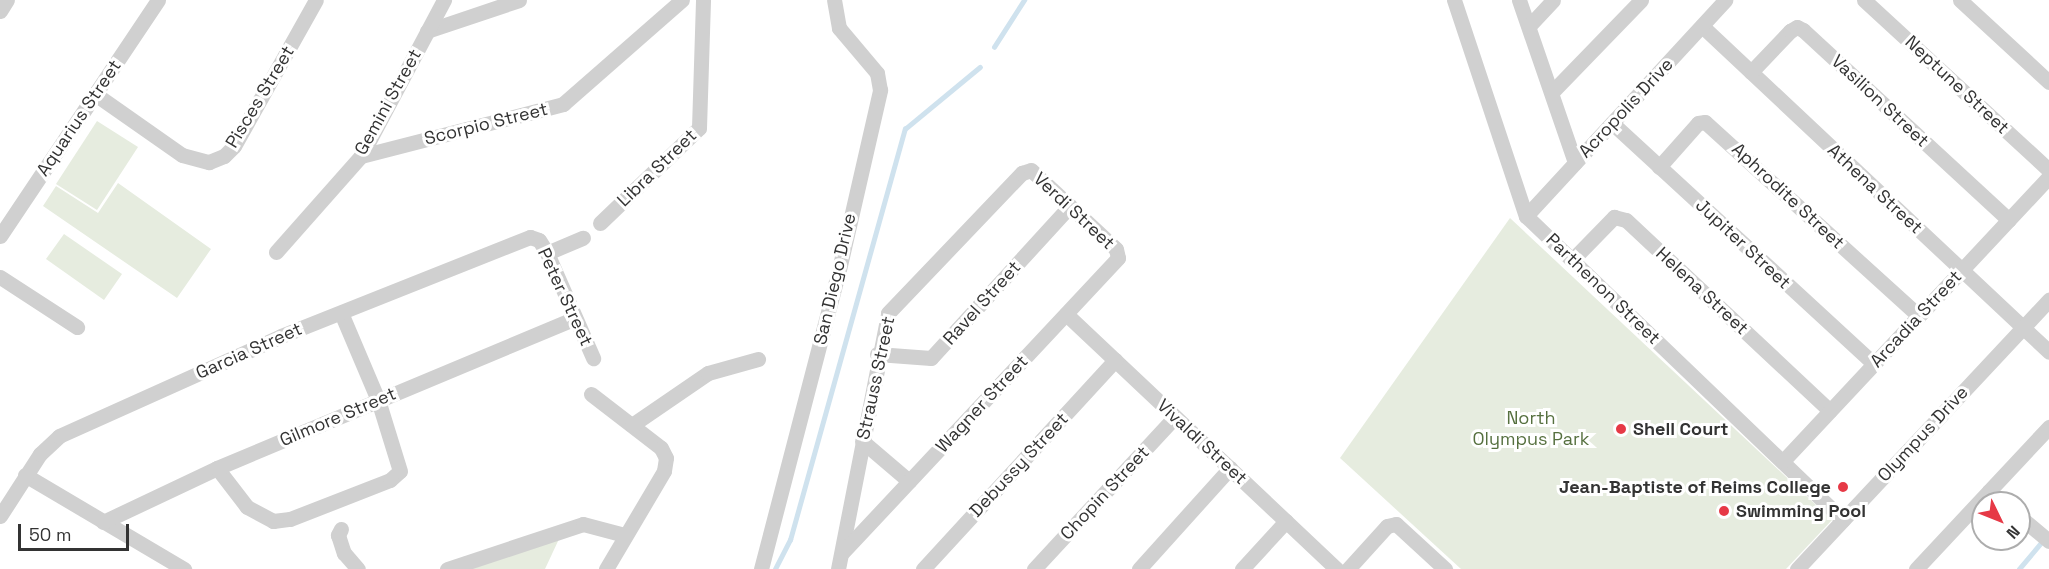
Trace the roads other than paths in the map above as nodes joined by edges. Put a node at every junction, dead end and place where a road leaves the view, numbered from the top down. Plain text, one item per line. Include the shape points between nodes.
1 (7, 0) edge
2 (158, 0) edge
3 (316, 0) edge
4 (444, 0) edge
5 (519, 0) edge
6 (682, 0) edge
7 (703, 0) edge
8 (834, 0) edge
9 (1454, 0) edge
10 (1520, 0) edge
11 (1553, 0) edge
12 (1641, 0) edge
13 (1725, 0) edge
14 (1864, 0) edge
15 (1960, 0) edge
16 (0, 11) edge
17 (1529, 26) junction
18 (1702, 26) junction
19 (427, 31) junction
20 (1751, 72) junction
21 (2049, 82) edge
22 (1552, 92) junction
23 (95, 94) junction
24 (1612, 123) junction
25 (361, 156) junction
26 (1575, 163) junction
27 (1659, 167) junction
28 (1028, 170) joint
29 (2049, 170) edge
30 (2049, 177) edge
31 (1070, 206) junction
32 (1526, 216) junction
33 (2009, 220) junction
34 (600, 223) dead end
35 (0, 236) edge
36 (534, 238) joint
37 (583, 238) dead end
38 (276, 252) dead end
39 (547, 254) junction
40 (1119, 255) joint
41 (1573, 259) junction
42 (1962, 270) junction
43 (0, 277) edge
44 (2049, 300) edge
45 (341, 313) junction
46 (1066, 314) junction
47 (1919, 316) junction
48 (575, 318) junction
49 (77, 327) dead end
50 (2023, 328) junction
51 (2049, 352) edge
52 (877, 354) junction
53 (593, 358) dead end
54 (758, 360) dead end
55 (1115, 360) junction
56 (1874, 364) junction
57 (591, 394) dead end
58 (378, 400) junction
59 (1830, 411) junction
60 (1175, 417) junction
61 (632, 425) junction
62 (2049, 427) edge
63 (862, 441) junction
64 (1783, 461) junction
65 (217, 468) junction
66 (1230, 468) junction
67 (25, 475) junction
68 (909, 481) junction
69 (1989, 491) edge
70 (1971, 510) edge
71 (0, 516) edge
72 (1844, 520) junction
73 (1286, 521) junction
74 (103, 522) junction
75 (2031, 526) edge
76 (341, 529) dead end
77 (626, 535) junction
78 (2049, 540) edge
79 (842, 553) junction
80 (184, 569) edge
81 (358, 569) edge
82 (447, 569) edge
83 (606, 569) edge
84 (761, 569) edge
85 (838, 569) edge
86 (924, 569) edge
87 (1034, 569) edge
88 (1139, 569) edge
89 (1242, 569) edge
90 (1337, 569) edge
91 (1347, 569) edge
92 (1445, 569) edge
93 (1797, 569) edge
94 (1916, 569) edge

1 - 16 street
2 - 23 street, Aquarius Street
3 - 23 street, Pisces Street via 234,146 224,156 209,162 182,155
4 - 19 street, Gemini Street
5 - 19 street
6 - 25 street, Scorpio Street via 562,104
7 - 34 street, Libra Street via 699,128
8 - 84 street, San Diego Drive via 838,28 877,73 880,90 826,321
9 - 32 street, Parthenon Street
10 - 17 street
11 - 17 street
12 - 22 street
13 - 18 street, Acropolis Drive
14 - 29 street, Neptune Street
15 - 21 street
17 - 22 street
18 - 20 street, Athena Street
18 - 24 street, Acropolis Drive
19 - 25 street, Gemini Street
20 - 33 street, Vasilion Street via 1790,31 1797,27 1803,30
20 - 42 street, Athena Street
22 - 26 street
23 - 35 street, Aquarius Street
24 - 26 street, Acropolis Drive
24 - 27 street, Jupiter Street
25 - 38 street, Gemini Street
26 - 32 street, Acropolis Drive
27 - 47 street, Aphrodite Street via 1698,123 1705,122
27 - 56 street, Jupiter Street
28 - 31 street, Verdi Street
28 - 52 street, Strauss Street via 897,300 884,320
30 - 33 street, Arcadia Street
31 - 40 street, Verdi Street
31 - 52 street, Ravel Street via 931,358
32 - 41 street, Parthenon Street
33 - 42 street, Arcadia Street
36 - 39 street, Peter Street
36 - 45 street, Garcia Street via 407,283
37 - 39 street
39 - 48 street, Peter Street
40 - 46 street, Wagner Street
41 - 59 street, Helena Street via 1614,217 1626,220
41 - 64 street, Parthenon Street
42 - 47 street, Arcadia Street
42 - 50 street, Athena Street
43 - 49 street
44 - 50 street, Olympus Drive
45 - 58 street
45 - 67 street, Garcia Street via 59,436
46 - 55 street, Vivaldi Street
46 - 68 street, Wagner Street
47 - 56 street, Arcadia Street
48 - 53 street, Peter Street
48 - 58 street, Gilmore Street
50 - 51 street, Athena Street
50 - 72 street, Olympus Drive
52 - 63 street, Strauss Street
54 - 61 street via 708,373
55 - 60 street, Vivaldi Street
55 - 86 street, Debussy Street
56 - 59 street, Arcadia Street
57 - 61 street
58 - 65 street, Gilmore Street
58 - 65 street via 401,464 400,471 390,480 290,519 273,521 247,507
59 - 64 street, Arcadia Street
60 - 66 street, Vivaldi Street
60 - 87 street, Chopin Street
61 - 77 street via 661,448 666,458 664,471
62 - 69 street
63 - 68 street
63 - 79 street, Strauss Street
64 - 72 street, Parthenon Street
65 - 74 street, Gilmore Street
66 - 73 street, Vivaldi Street
66 - 88 street
67 - 71 street, Garcia Street
67 - 74 street
68 - 79 street, Wagner Street
70 - 94 street
72 - 93 street, Olympus Drive
73 - 89 street
73 - 90 street, Vivaldi Street
74 - 80 street
75 - 78 street
76 - 81 street via 338,536 344,553
77 - 82 street via 583,524
77 - 83 street
79 - 85 street, Strauss Street
91 - 92 street via 1392,524

